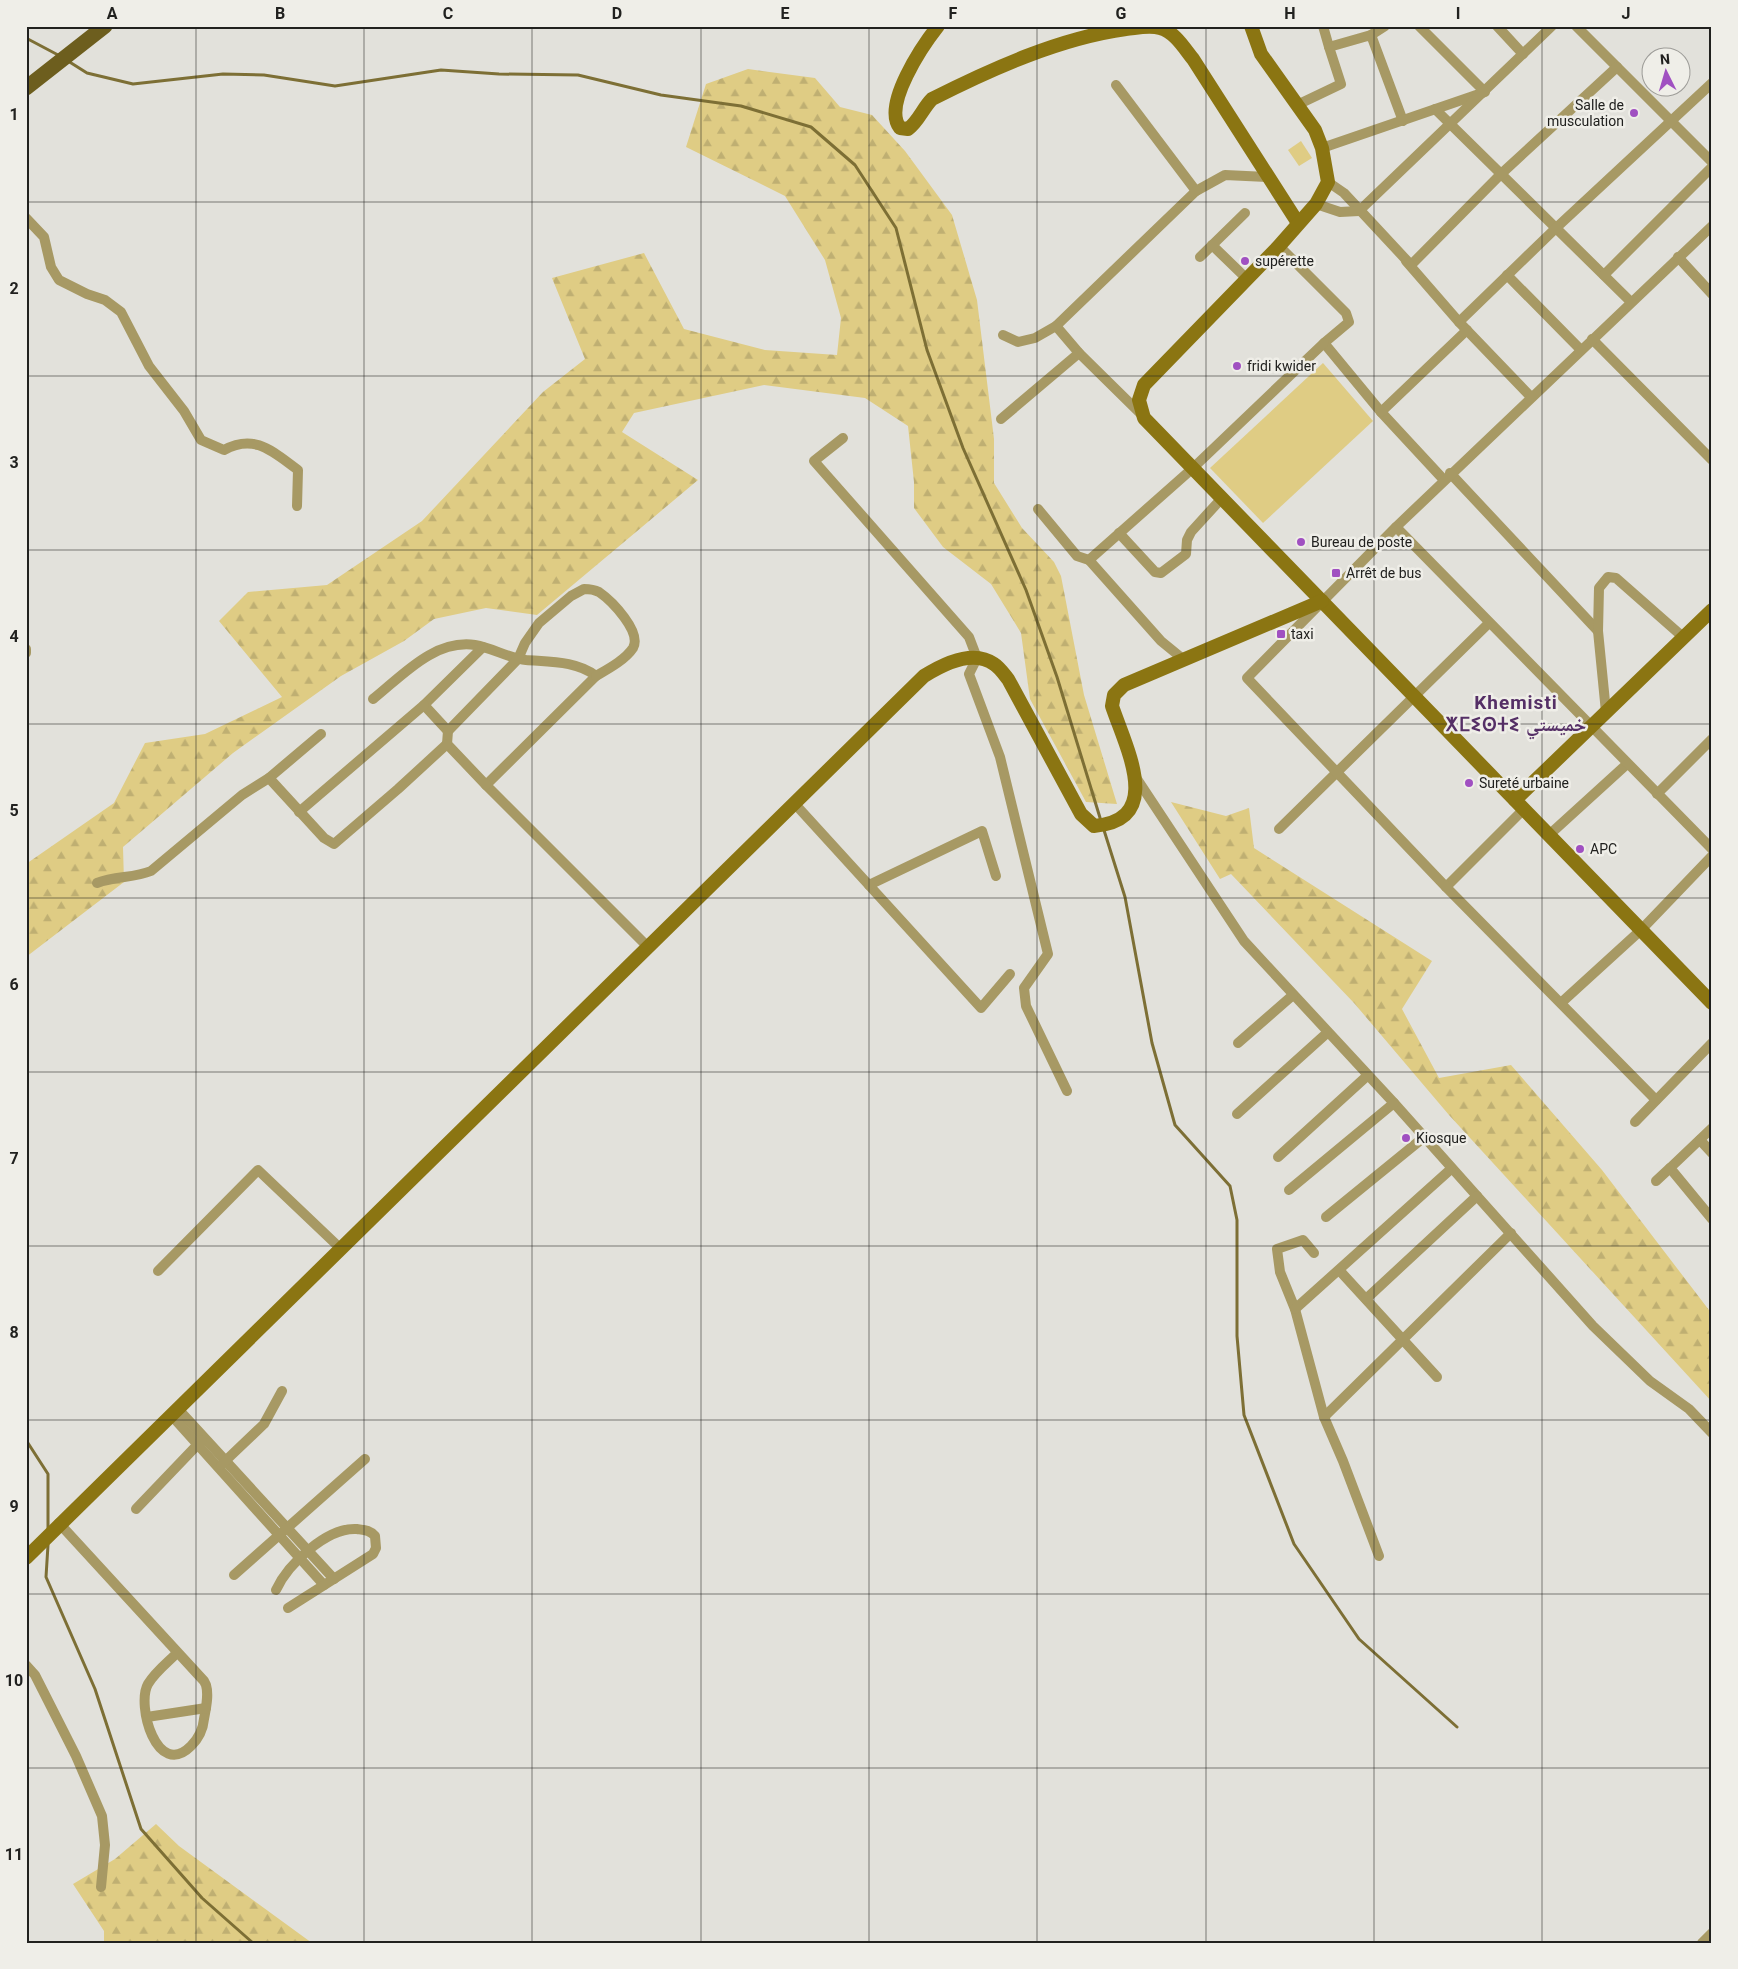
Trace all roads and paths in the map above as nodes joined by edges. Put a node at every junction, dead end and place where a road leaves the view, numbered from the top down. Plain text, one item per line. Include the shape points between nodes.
1 (105, 26) edge
2 (938, 26) edge
3 (1252, 26) edge
4 (1324, 26) edge
5 (1385, 26) edge
6 (1419, 26) edge
7 (1497, 26) edge
8 (1552, 26) edge
9 (1576, 26) edge
10 (1371, 35) junction
11 (1329, 47) junction
12 (1523, 54) junction
13 (1617, 67) junction
14 (1712, 83) edge
15 (1116, 85) dead end
16 (26, 88) edge
17 (1485, 92) junction
18 (1297, 105) junction
19 (1435, 110) junction
20 (1403, 121) junction
21 (1671, 121) junction
22 (1451, 125) junction
23 (1322, 148) junction
24 (1712, 162) edge
25 (1712, 167) edge
26 (1500, 174) junction
27 (1267, 177) junction
28 (1328, 182) junction
29 (1196, 191) junction
30 (1316, 204) junction
31 (1359, 211) junction
32 (1245, 213) dead end
33 (26, 218) edge
34 (1298, 223) junction
35 (1712, 226) edge
36 (1556, 228) junction
37 (1212, 245) junction
38 (1279, 246) junction
39 (1200, 257) dead end
40 (1678, 257) junction
41 (1406, 260) junction
42 (1507, 274) junction
43 (1604, 275) junction
44 (1247, 278) junction
45 (1712, 294) edge
46 (1631, 302) junction
47 (1459, 322) junction
48 (1056, 326) junction
49 (1467, 330) junction
50 (1003, 335) dead end
51 (1592, 339) junction
52 (1324, 343) junction
53 (1580, 350) junction
54 (1079, 353) junction
55 (1531, 397) junction
56 (1381, 412) junction
57 (1144, 418) junction
58 (1001, 419) dead end
59 (844, 438) dead end
60 (1710, 454) edge
61 (1193, 468) junction
62 (1447, 476) junction
63 (1222, 498) junction
64 (297, 506) dead end
65 (1038, 509) dead end
66 (1396, 527) junction
67 (1120, 533) junction
68 (1089, 560) junction
69 (1322, 601) junction
70 (1712, 610) edge
71 (1489, 623) junction
72 (1598, 631) junction
73 (1683, 637) junction
74 (483, 647) junction
75 (26, 649) edge
76 (26, 653) edge
77 (977, 658) junction
78 (518, 659) junction
79 (1184, 659) junction
80 (596, 676) junction
81 (1415, 697) junction
82 (373, 699) dead end
83 (424, 704) junction
84 (1606, 712) junction
85 (1591, 727) junction
86 (448, 731) junction
87 (320, 734) dead end
88 (1712, 739) edge
89 (446, 744) junction
90 (1627, 764) junction
91 (1337, 772) junction
92 (1135, 775) junction
93 (269, 778) junction
94 (486, 785) junction
95 (1657, 794) junction
96 (795, 804) junction
97 (1519, 805) junction
98 (299, 812) junction
99 (1279, 829) dead end
100 (1549, 835) junction
101 (1712, 849) edge
102 (1712, 856) edge
103 (996, 876) dead end
104 (97, 883) dead end
105 (869, 885) junction
106 (1446, 887) junction
107 (1642, 930) junction
108 (649, 948) junction
109 (1010, 974) dead end
110 (1293, 995) junction
111 (1562, 1002) junction
112 (1712, 1003) edge
113 (1327, 1033) junction
114 (1238, 1043) dead end
115 (1712, 1043) edge
116 (1367, 1076) junction
117 (1067, 1091) dead end
118 (1656, 1100) junction
119 (1394, 1103) junction
120 (1237, 1114) dead end
121 (1635, 1122) dead end
122 (1712, 1128) edge
123 (1423, 1138) junction
124 (1700, 1140) junction
125 (1712, 1153) edge
126 (1278, 1157) dead end
127 (1670, 1168) junction
128 (1451, 1169) junction
129 (1656, 1181) dead end
130 (1289, 1190) dead end
131 (1477, 1196) junction
132 (1326, 1217) dead end
133 (1712, 1219) edge
134 (1511, 1233) junction
135 (340, 1248) junction
136 (1314, 1254) dead end
137 (158, 1271) dead end
138 (1340, 1271) junction
139 (1366, 1299) junction
140 (1295, 1309) junction
141 (1402, 1340) junction
142 (1437, 1377) dead end
143 (282, 1392) dead end
144 (175, 1412) junction
145 (1324, 1417) junction
146 (1712, 1433) edge
147 (201, 1441) junction
148 (365, 1459) dead end
149 (222, 1464) junction
150 (136, 1510) dead end
151 (55, 1527) junction
152 (283, 1531) junction
153 (29, 1555) edge
154 (304, 1555) junction
155 (1379, 1556) dead end
156 (234, 1575) dead end
157 (334, 1578) junction
158 (324, 1585) junction
159 (276, 1590) dead end
160 (288, 1608) dead end
161 (177, 1653) junction
162 (26, 1665) edge
163 (206, 1708) junction
164 (147, 1716) junction
165 (102, 1887) dead end
166 (1712, 1933) edge
167 (1702, 1943) edge

1 - 16 main road
2 - 27 street via 897,96 895,118 900,128 912,126 923,108 939,96 1058,44 1098,33 1161,28 1175,36
3 - 18 street via 1261,54
4 - 11 street
5 - 10 street
6 - 17 street
7 - 12 street
8 - 12 street
9 - 13 street
10 - 11 street
10 - 20 street
11 - 18 street via 1341,84
12 - 17 street
13 - 21 street
13 - 26 street
14 - 21 street
15 - 29 street
17 - 19 street
17 - 22 street
18 - 23 street via 1315,130
19 - 20 street
19 - 22 street
20 - 23 street
21 - 24 street
21 - 36 street
22 - 26 street
22 - 31 street
23 - 28 street
25 - 43 street
26 - 36 street
26 - 41 street via 1411,265
27 - 29 street via 1225,175
27 - 34 street
28 - 30 street
28 - 31 street via 1344,193
29 - 48 street
30 - 31 street via 1340,212
30 - 34 street
31 - 41 street
32 - 37 street
33 - 64 street via 44,237 51,268 59,280 105,300 121,312 149,366 201,440 224,450 236,443 261,444 298,470
34 - 38 street
35 - 40 street
36 - 42 street
36 - 43 street
37 - 39 street
37 - 44 street
38 - 44 street
38 - 52 street via 1346,313 1349,322
40 - 45 street
40 - 46 street
41 - 47 street
42 - 47 street
42 - 53 street
43 - 46 street
44 - 57 street via 1144,385 1140,400
46 - 51 street
47 - 49 street
48 - 50 street via 1035,338 1018,342
48 - 54 street
49 - 55 street
49 - 56 street
51 - 53 street
51 - 60 street
52 - 56 street
52 - 61 street
53 - 55 street
54 - 57 street
54 - 58 street
55 - 62 street
56 - 62 street
57 - 61 street
59 - 77 street via 814,461 969,638
61 - 63 street
61 - 67 street
62 - 66 street
62 - 72 street
63 - 67 street via 1191,532 1186,554 1161,573 1155,572
63 - 69 street
65 - 68 street via 1078,556
66 - 69 street
66 - 71 street
67 - 68 street
68 - 79 street via 1162,641
69 - 79 street
69 - 81 street
69 - 91 street via 1247,678
70 - 73 street
71 - 81 street
71 - 85 street
72 - 73 street via 1599,588 1608,577 1628,586
72 - 84 street
73 - 84 street
74 - 78 street
74 - 82 street via 455,644 446,647 427,656
74 - 83 street
75 - 76 street
77 - 92 street via 994,664 1008,679 1081,814 1094,826 1112,824 1128,815 1136,799
77 - 96 street via 942,664 924,676
77 - 117 street via 969,674 1000,757 1048,954 1024,988 1026,1006
78 - 80 street via 575,665
78 - 80 street via 539,623 571,596 590,589 599,592 632,627 635,642 624,658
78 - 86 street
79 - 92 street via 1124,685 1114,695 1112,706
80 - 94 street
81 - 91 street
81 - 97 street
83 - 86 street
83 - 98 street
84 - 85 street
85 - 90 street
85 - 97 street
86 - 89 street
87 - 93 street
88 - 95 street
89 - 94 street
89 - 98 street via 334,844
90 - 95 street
90 - 100 street
91 - 99 street
91 - 106 street
92 - 110 street via 1244,941
93 - 98 street
93 - 104 street via 242,795 151,871
94 - 108 street
95 - 101 street
96 - 105 street
96 - 108 street
97 - 100 street
97 - 106 street
100 - 107 street
102 - 107 street
103 - 105 street via 982,831
105 - 109 street via 981,1008
106 - 111 street
107 - 111 street
107 - 112 street
108 - 135 street
110 - 113 street
110 - 114 street
111 - 118 street
113 - 116 street
113 - 120 street
115 - 118 street
116 - 119 street
116 - 126 street
118 - 121 street
119 - 123 street
119 - 130 street
122 - 124 street
123 - 128 street
123 - 132 street
124 - 125 street
124 - 127 street
127 - 129 street
127 - 133 street
128 - 131 street
128 - 138 street
131 - 134 street
131 - 139 street
134 - 141 street
134 - 146 street via 1593,1326 1650,1381
135 - 137 street via 258,1170
135 - 144 street
136 - 140 street via 1303,1240 1276,1249 1280,1272
138 - 139 street
138 - 140 street
139 - 141 street
140 - 145 street
141 - 142 street
141 - 145 street
143 - 149 street via 264,1424
144 - 147 street
144 - 151 street
145 - 155 street
147 - 149 street
147 - 150 street
148 - 152 street
149 - 152 street
151 - 153 street
151 - 161 street
152 - 154 street
152 - 156 street
154 - 157 street
154 - 157 street via 335,1532 366,1530 372,1533 377,1542 373,1554
154 - 158 street
154 - 159 street
157 - 158 street
158 - 160 street
161 - 163 street via 206,1685
161 - 164 street via 149,1684 145,1699
162 - 165 street via 35,1675 76,1756 102,1816 105,1838
163 - 164 street
163 - 164 street via 199,1737 185,1751 174,1756 160,1749
166 - 167 street

